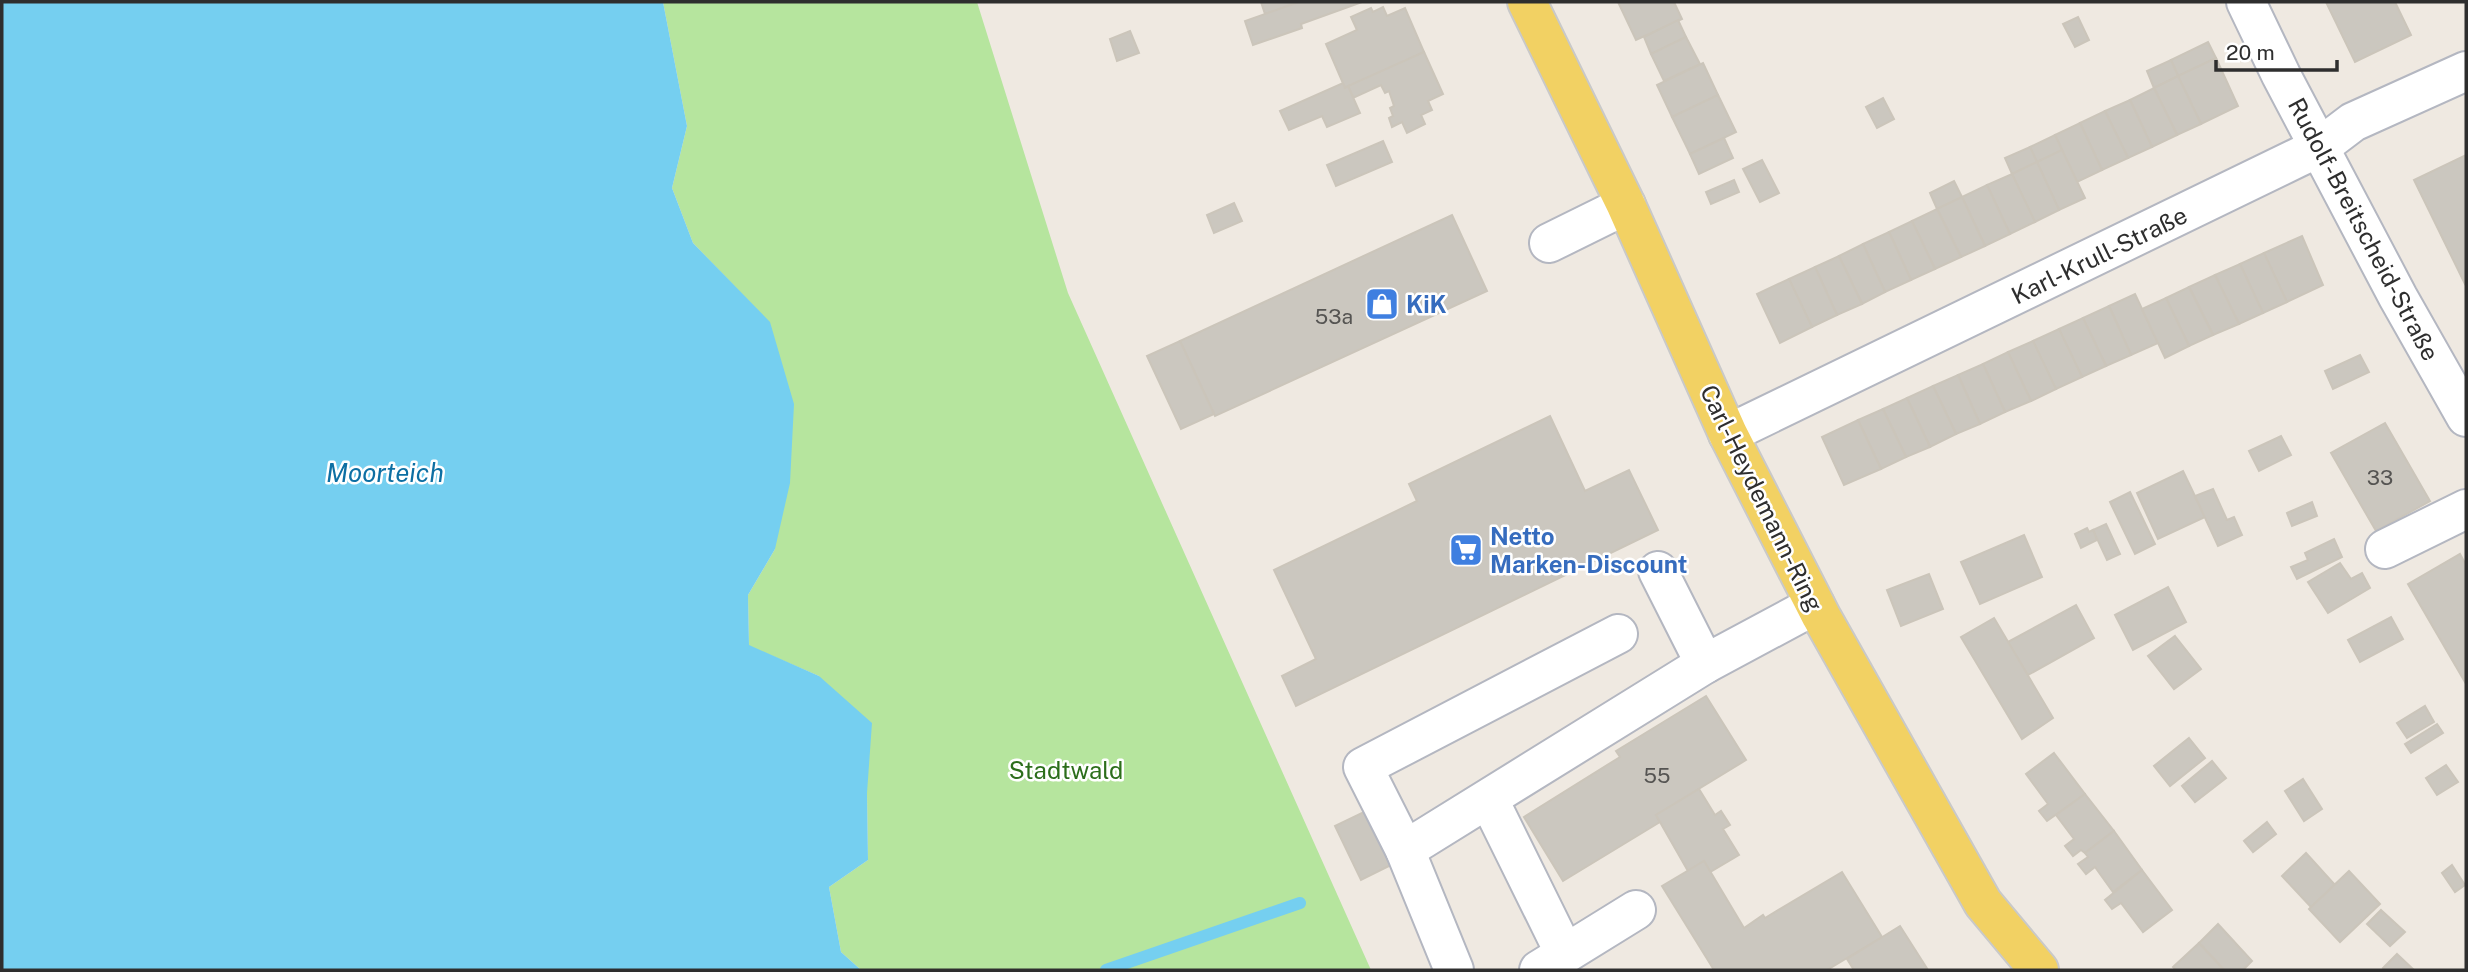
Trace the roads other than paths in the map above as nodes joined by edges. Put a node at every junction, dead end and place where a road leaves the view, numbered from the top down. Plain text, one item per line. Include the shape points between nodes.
1 (1527, 2) edge
2 (2246, 2) edge
3 (2466, 71) edge
4 (2320, 147) junction
5 (1626, 205) junction
6 (1549, 243) dead end
7 (2466, 417) edge
8 (1728, 434) junction
9 (2466, 509) edge
10 (2385, 549) dead end
11 (1658, 571) dead end
12 (1815, 605) junction
13 (1618, 634) dead end
14 (1705, 664) junction
15 (1489, 800) junction
16 (1405, 850) junction
17 (1636, 910) dead end
18 (1552, 962) edge
19 (1454, 970) edge
20 (2039, 970) edge

1 - 5 main road, Carl-Heydemann-Ring
2 - 4 street, Rudolf-Breitscheid-Straße
3 - 4 street, Karl-Krull-Straße via 2353,122
4 - 7 street, Rudolf-Breitscheid-Straße
4 - 8 street, Karl-Krull-Straße
5 - 6 street
5 - 8 main road, Carl-Heydemann-Ring
8 - 12 main road, Carl-Heydemann-Ring
9 - 10 street
11 - 14 street
12 - 14 street
12 - 20 main road, Carl-Heydemann-Ring via 1983,903
13 - 16 street via 1363,767
14 - 15 street
15 - 16 street
15 - 18 street
16 - 19 street
17 - 18 street

